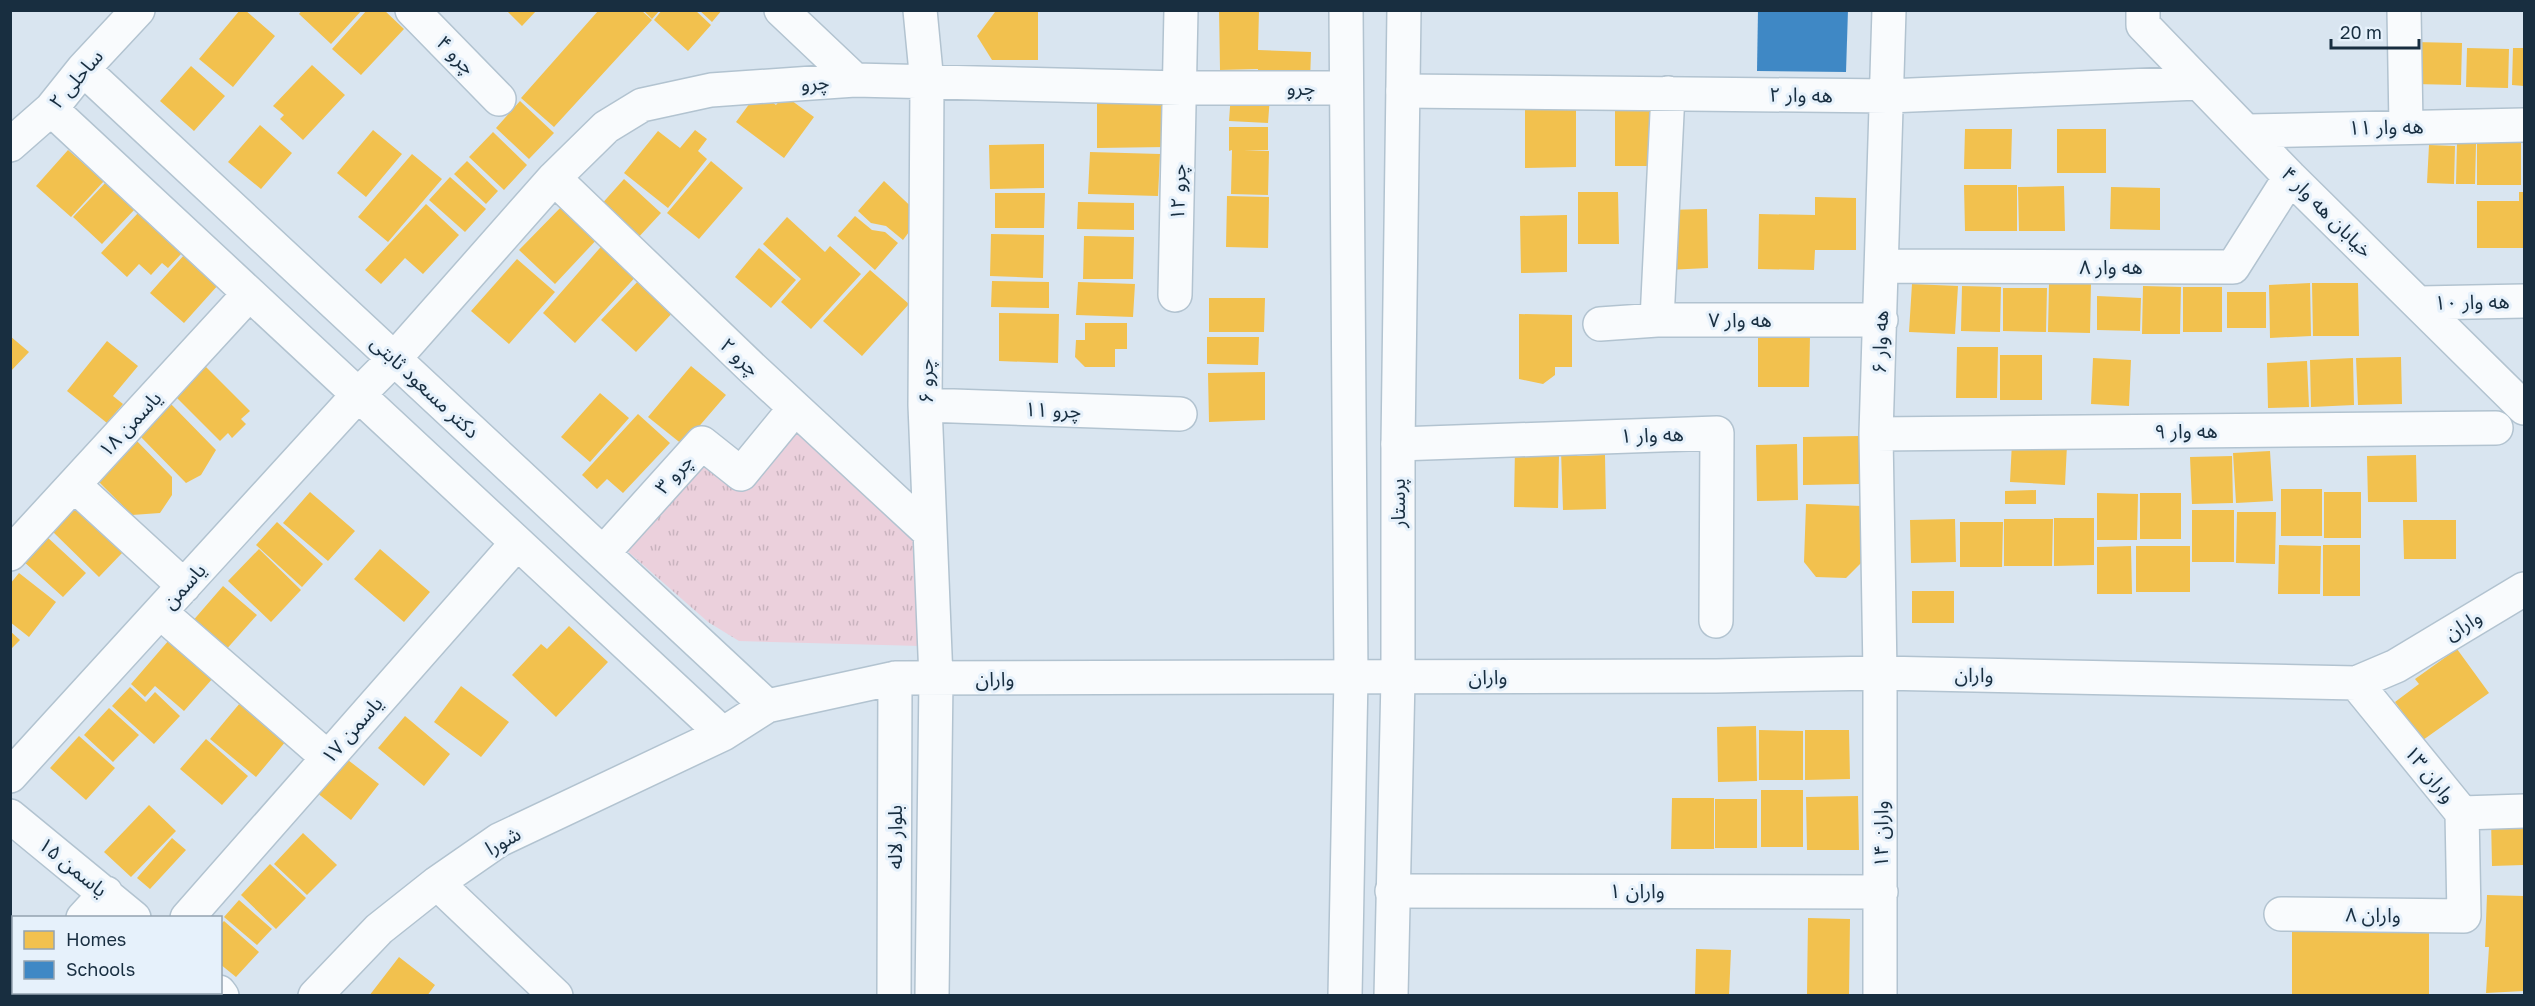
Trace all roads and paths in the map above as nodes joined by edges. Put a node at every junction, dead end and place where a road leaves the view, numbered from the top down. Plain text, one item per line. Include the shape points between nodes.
1 (138, 10) edge
2 (412, 10) edge
3 (781, 10) edge
4 (920, 10) edge
5 (1181, 10) edge
6 (1346, 10) edge
7 (1404, 10) edge
8 (1889, 10) edge
9 (2143, 10) edge
10 (2404, 10) edge
11 (83, 69) junction
12 (855, 80) junction
13 (927, 83) junction
14 (2198, 83) junction
15 (1182, 88) junction
16 (1346, 88) junction
17 (1403, 91) junction
18 (1668, 93) junction
19 (1888, 96) junction
20 (499, 99) dead end
21 (51, 109) junction
22 (2524, 125) edge
23 (2406, 126) junction
24 (2248, 131) junction
25 (10, 145) edge
26 (2290, 177) junction
27 (554, 178) junction
28 (1883, 266) junction
29 (249, 294) junction
30 (1175, 295) dead end
31 (2524, 301) edge
32 (2420, 303) junction
33 (1657, 320) junction
34 (1881, 320) junction
35 (1600, 324) dead end
36 (394, 358) junction
37 (358, 395) junction
38 (926, 405) junction
39 (795, 408) junction
40 (2524, 408) edge
41 (1180, 414) dead end
42 (2496, 428) dead end
43 (1876, 434) junction
44 (1398, 444) junction
45 (74, 485) junction
46 (929, 532) junction
47 (517, 543) junction
48 (603, 553) junction
49 (10, 554) edge
50 (184, 586) junction
51 (2524, 588) edge
52 (160, 612) junction
53 (1716, 621) dead end
54 (1880, 673) junction
55 (1351, 676) junction
56 (895, 678) junction
57 (1398, 678) junction
58 (936, 679) junction
59 (2356, 683) junction
60 (767, 706) junction
61 (723, 734) junction
62 (328, 758) junction
63 (10, 777) edge
64 (2524, 811) edge
65 (2462, 813) junction
66 (10, 816) edge
67 (437, 883) junction
68 (1392, 891) junction
69 (1881, 892) junction
70 (106, 893) junction
71 (2281, 914) dead end
72 (85, 916) edge
73 (132, 916) edge
74 (189, 916) edge
75 (2464, 916) joint
76 (315, 996) edge
77 (556, 996) edge
78 (894, 996) edge
79 (932, 996) edge
80 (1345, 996) edge
81 (1391, 996) edge
82 (1880, 996) edge

1 - 11 street, ساحلی ۲
2 - 20 street, چرو ۴
3 - 12 street
4 - 13 street, چرو ۶
5 - 15 street, چرو ۱۲
6 - 16 street
7 - 17 street, پرستار
8 - 19 street, هه وار ۶
9 - 14 street, خیابان هه وار ۴ via 2143,25
10 - 23 street
11 - 21 street, ساحلی ۲
11 - 36 street, دکتر مسعود ثابتی
12 - 13 street, چرو
12 - 27 street, چرو via 711,90 642,105 606,127
13 - 15 street, چرو
13 - 38 street, چرو ۶
14 - 19 street, هه وار ۲
14 - 24 street, خیابان هه وار ۴
15 - 16 street, چرو
15 - 30 street, چرو ۱۲
16 - 55 street
17 - 18 street, هه وار ۲
17 - 44 street, پرستار
18 - 19 street, هه وار ۲
18 - 33 street
19 - 28 street, هه وار ۶
21 - 25 street, ساحلی ۲
21 - 29 street
22 - 23 street, هه وار ۱۱
23 - 24 street, هه وار ۱۱
24 - 26 street, خیابان هه وار ۴
26 - 28 street, هه وار ۸ via 2233,267
26 - 32 street, خیابان هه وار ۴
27 - 36 street, چرو
27 - 39 street, چرو ۲
28 - 34 street, هه وار ۶
29 - 37 street
29 - 45 street, یاسمن ۱۸
31 - 32 street, هه وار ۱۰
32 - 40 street, خیابان هه وار ۴
33 - 34 street, هه وار ۷
33 - 35 street, هه وار ۷
34 - 43 street, هه وار ۶
36 - 37 street, یاسمن
36 - 48 street, دکتر مسعود ثابتی
37 - 47 street
37 - 50 street, یاسمن
38 - 41 street, چرو ۱۱
38 - 46 street, چرو ۶
39 - 46 street, چرو ۲
39 - 48 street, چرو ۳ via 741,474 702,442
42 - 43 street, هه وار ۹
43 - 54 street, هه وار ۶
44 - 53 street, هه وار ۱ via 1717,433
44 - 57 street, پرستار
45 - 49 street, یاسمن ۱۸
45 - 50 street
46 - 58 street, چرو ۶
47 - 61 street
47 - 62 street, یاسمن ۱۷
48 - 60 street, دکتر مسعود ثابتی
50 - 52 street, یاسمن
51 - 59 street, واران via 2396,666
52 - 62 street
52 - 63 street, یاسمن
54 - 57 street, واران
54 - 59 street, واران
54 - 69 street, واران ۱۴
55 - 57 street
55 - 58 street, واران
55 - 80 street
56 - 58 street, واران
56 - 60 street, واران
56 - 78 street, بلوار لاله
57 - 68 street, پرستار
58 - 79 street, بلوار لاله
59 - 65 street, واران ۱۳
60 - 61 street, واران
61 - 67 street, شورا via 499,840
62 - 74 street, یاسمن ۱۷
64 - 65 street
65 - 75 street, واران ۱۳
66 - 70 street, یاسمن ۱۵
67 - 76 street, شورا via 380,929
67 - 77 street
68 - 69 street, واران ۱
68 - 81 street, پرستار
69 - 82 street, واران ۱۴
70 - 72 street
70 - 73 street, یاسمن ۱۵
71 - 75 street, واران ۸

